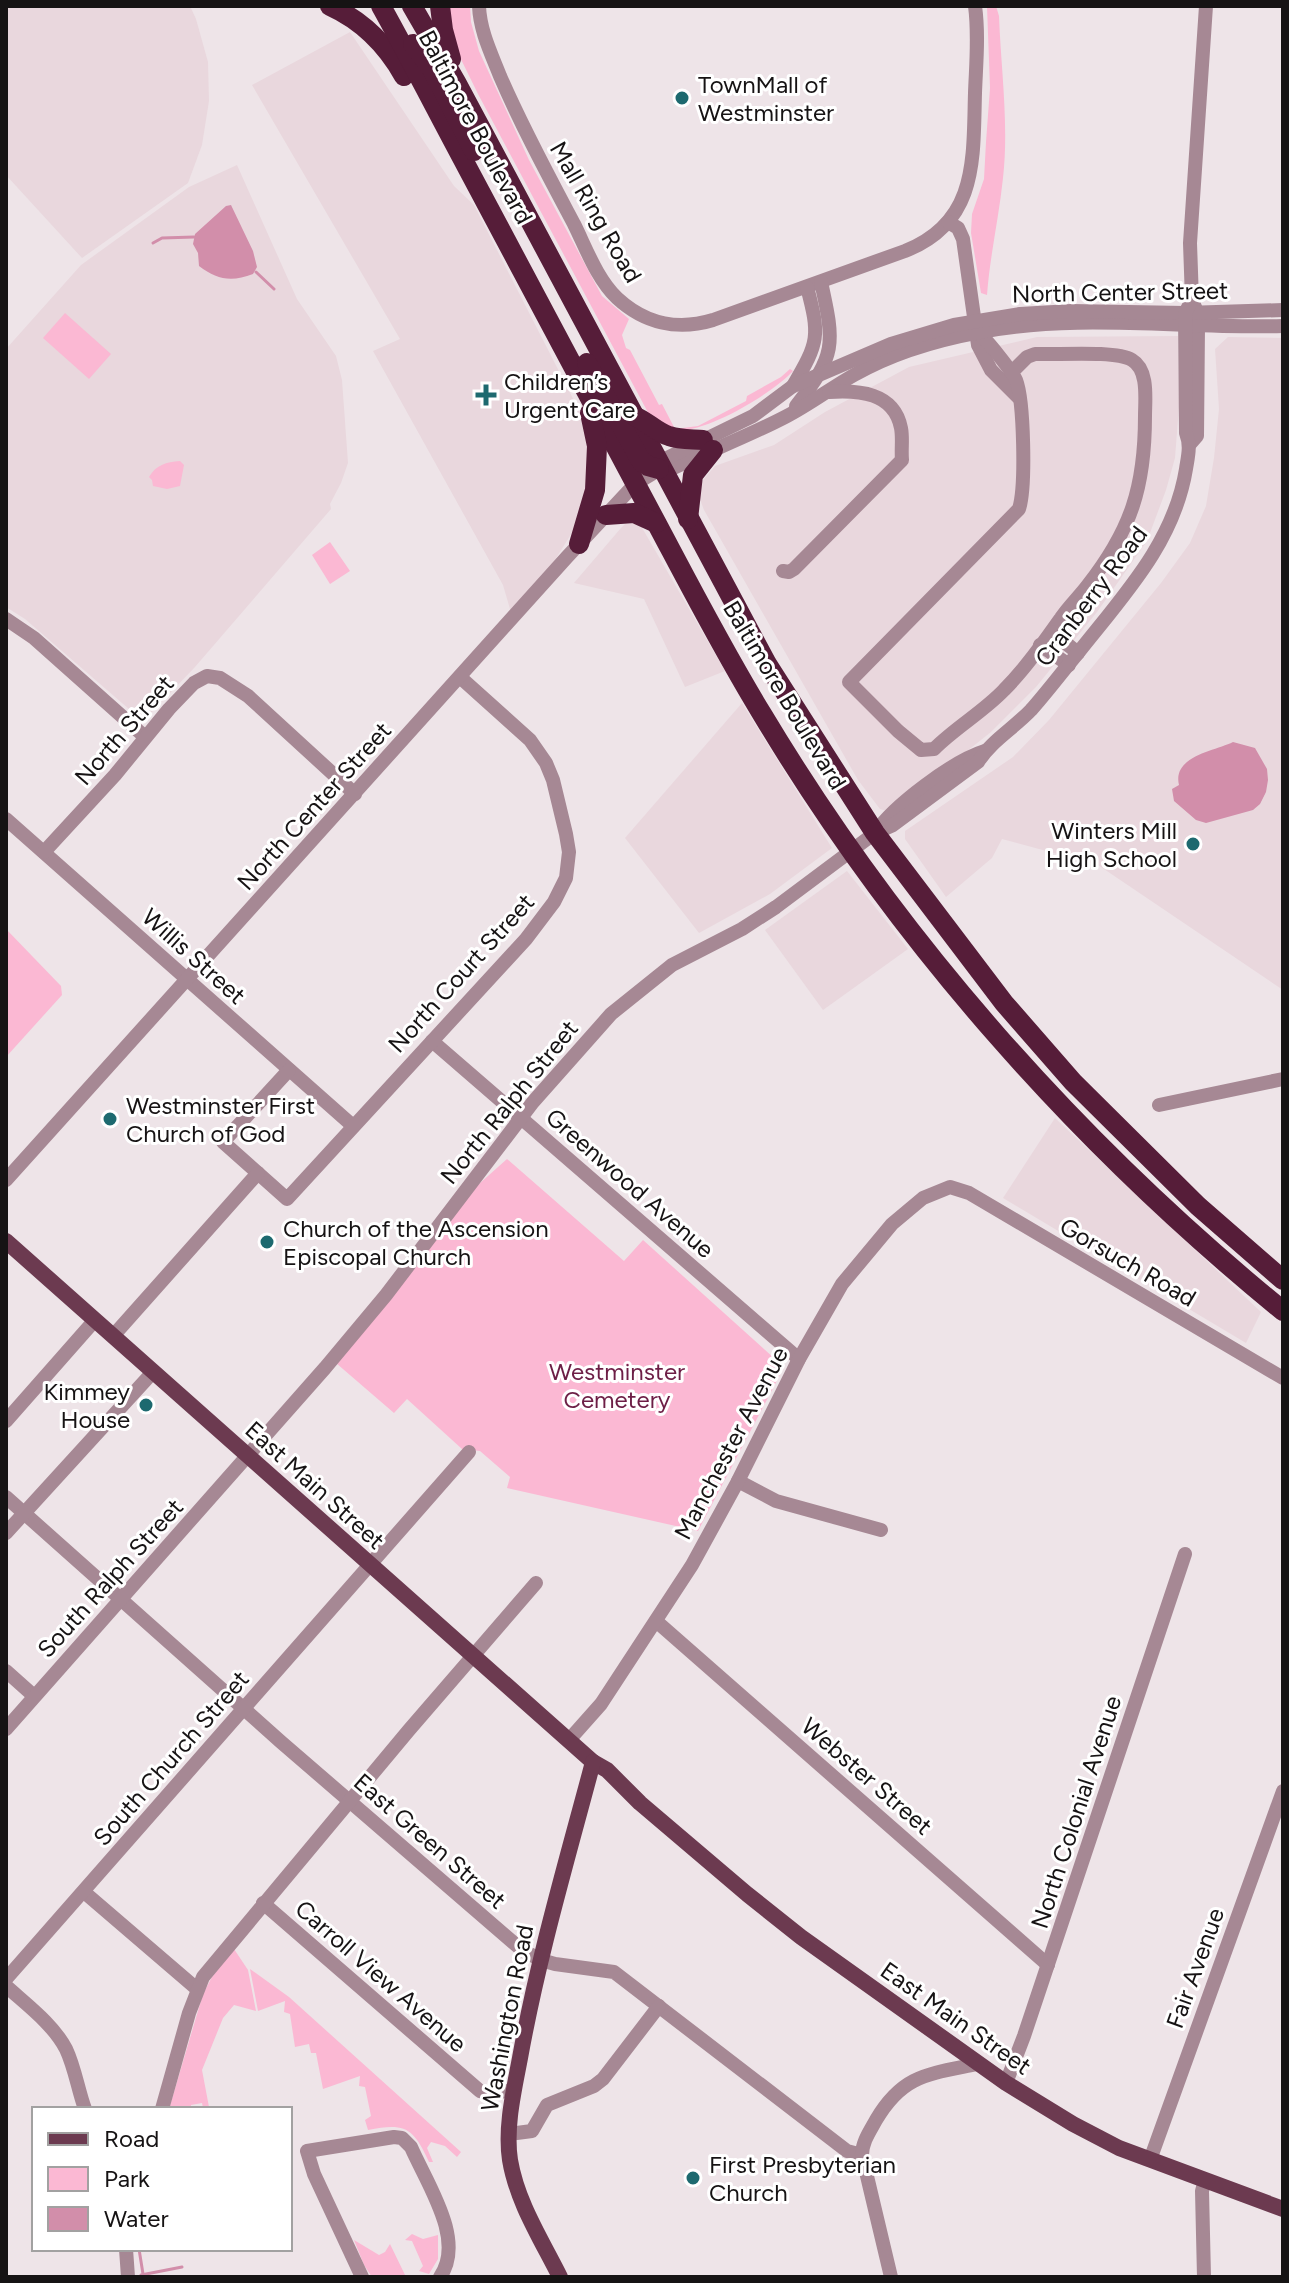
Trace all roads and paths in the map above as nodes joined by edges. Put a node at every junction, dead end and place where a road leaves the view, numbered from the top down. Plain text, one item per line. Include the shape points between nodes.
1 (330, 6) edge
2 (382, 6) edge
3 (412, 6) edge
4 (440, 6) edge
5 (479, 6) edge
6 (975, 6) edge
7 (1206, 6) edge
8 (456, 82) junction
9 (449, 132) junction
10 (948, 222) junction
11 (814, 284) junction
12 (1283, 310) edge
13 (1191, 316) junction
14 (977, 326) junction
15 (1283, 326) edge
16 (1012, 372) junction
17 (822, 373) junction
18 (793, 386) junction
19 (825, 393) junction
20 (589, 397) junction
21 (1018, 397) junction
22 (789, 415) junction
23 (633, 416) junction
24 (708, 445) junction
25 (660, 469) junction
26 (635, 484) junction
27 (606, 515) junction
28 (688, 519) junction
29 (656, 523) junction
30 (579, 544) junction
31 (783, 571) dead end
32 (6, 619) edge
33 (1052, 632) junction
34 (1040, 645) junction
35 (1073, 659) junction
36 (461, 678) junction
37 (144, 736) junction
38 (355, 794) junction
39 (6, 819) edge
40 (864, 842) junction
41 (44, 852) junction
42 (187, 980) junction
43 (432, 1041) junction
44 (289, 1070) junction
45 (1283, 1079) edge
46 (1159, 1105) dead end
47 (522, 1117) junction
48 (353, 1126) junction
49 (258, 1173) junction
50 (6, 1180) edge
51 (950, 1187) joint
52 (6, 1241) edge
53 (1283, 1280) edge
54 (1283, 1311) edge
55 (95, 1320) junction
56 (113, 1336) junction
57 (799, 1359) junction
58 (153, 1372) junction
59 (1283, 1378) edge
60 (6, 1421) edge
61 (469, 1452) dead end
62 (247, 1456) junction
63 (738, 1481) junction
64 (6, 1497) edge
65 (25, 1514) junction
66 (881, 1530) dead end
67 (6, 1533) edge
68 (1185, 1554) dead end
69 (369, 1565) junction
70 (536, 1583) dead end
71 (121, 1599) junction
72 (656, 1621) junction
73 (473, 1656) junction
74 (6, 1671) edge
75 (34, 1696) junction
76 (244, 1708) junction
77 (6, 1729) edge
78 (569, 1740) junction
79 (593, 1762) junction
80 (1283, 1791) edge
81 (349, 1801) junction
82 (84, 1892) junction
83 (263, 1903) junction
84 (541, 1960) junction
85 (1048, 1965) junction
86 (6, 1979) edge
87 (6, 1986) edge
88 (197, 1989) junction
89 (659, 2006) junction
90 (978, 2064) junction
91 (1006, 2083) junction
92 (514, 2091) junction
93 (84, 2107) edge
94 (163, 2107) edge
95 (509, 2134) junction
96 (307, 2151) junction
97 (292, 2153) edge
98 (862, 2155) junction
99 (1150, 2160) junction
100 (1205, 2180) junction
101 (1283, 2209) edge
102 (126, 2251) edge
103 (128, 2277) edge
104 (362, 2277) edge
105 (440, 2277) edge
106 (560, 2277) edge
107 (891, 2277) edge
108 (1204, 2277) edge

1 - 9 highway via 379,39 430,123
2 - 9 highway, Baltimore Boulevard
2 - 25 highway via 432,69 632,448 641,461
3 - 8 highway, Baltimore Boulevard
4 - 8 highway
5 - 11 street, Mall Ring Road via 486,40 520,121 614,296 647,318 681,326
6 - 10 street, Mall Ring Road via 972,168 965,194
7 - 13 street, Cranberry Road via 1191,229
8 - 23 highway, Baltimore Boulevard
9 - 20 highway, Baltimore Boulevard
10 - 11 street, Mall Ring Road via 917,246
10 - 14 street via 962,233
11 - 17 street via 831,328
11 - 18 street via 816,339
12 - 13 street, North Center Street
13 - 14 street, North Center Street
13 - 15 street, North Center Street
13 - 35 street, Cranberry Road via 1197,436 1190,444 1182,492 1168,530 1131,587
14 - 16 street
14 - 17 street, North Center Street via 907,339
14 - 19 street, North Center Street via 868,368
14 - 21 street via 984,358
16 - 21 street
16 - 33 street via 1030,355 1115,355 1137,363 1145,379 1142,464 1130,520 1112,553
17 - 18 street, North Center Street
17 - 22 street
18 - 24 street, North Center Street
19 - 22 street, North Center Street
19 - 31 street via 871,393 890,408 901,425 902,460 794,569
20 - 26 highway, Baltimore Boulevard
20 - 30 highway via 597,446 595,490
21 - 34 street via 1019,509 849,682 912,744 934,749 1006,689
22 - 24 street, North Center Street
23 - 24 highway via 670,437
23 - 25 highway, Baltimore Boulevard
24 - 25 street, North Center Street via 671,469
24 - 28 highway via 693,475
25 - 26 street, North Center Street
25 - 28 highway, Baltimore Boulevard
26 - 27 street, North Center Street
26 - 29 highway, Baltimore Boulevard
27 - 29 highway via 634,513
27 - 30 street, North Center Street
28 - 40 highway, Baltimore Boulevard
29 - 40 highway, Baltimore Boulevard via 763,716
30 - 36 street, North Center Street
32 - 37 street
33 - 34 street
33 - 35 street
34 - 35 street
35 - 40 street, Cranberry Road via 978,762
36 - 38 street, North Center Street
36 - 43 street, North Court Street via 519,729 546,763 563,818 568,866 562,890 538,924
37 - 38 street, North Street via 198,680 217,677 248,696
37 - 41 street, North Street
38 - 42 street, North Center Street
39 - 41 street, Willis Street
40 - 47 street, North Ralph Street via 776,907 672,965 639,990 611,1014
40 - 53 highway, Baltimore Boulevard via 1073,1082 1198,1206
40 - 54 highway, Baltimore Boulevard via 925,948 1058,1102 1165,1208
41 - 42 street, Willis Street
42 - 44 street, Willis Street
42 - 50 street, North Center Street
43 - 47 street, Greenwood Avenue
43 - 48 street, North Court Street
44 - 48 street, Willis Street
44 - 49 street via 223,1142
45 - 46 street
47 - 57 street, Greenwood Avenue
47 - 62 street, North Ralph Street via 376,1307
48 - 49 street, North Court Street via 287,1199
49 - 56 street
51 - 57 street, Manchester Avenue via 923,1198 892,1224 842,1284
51 - 59 street, Gorsuch Road via 969,1193
52 - 55 main road, East Main Street
55 - 56 main road, East Main Street
55 - 60 street
56 - 58 main road, East Main Street
57 - 63 street, Manchester Avenue
58 - 62 main road, East Main Street
58 - 65 street
61 - 69 street, South Church Street
62 - 69 main road, East Main Street
62 - 71 street, South Ralph Street
63 - 66 street via 776,1501
63 - 72 street, Manchester Avenue
64 - 65 street, East Green Street
65 - 67 street
65 - 71 street, East Green Street
68 - 85 street, North Colonial Avenue
69 - 73 main road, East Main Street
69 - 76 street, South Church Street
70 - 73 street
71 - 75 street, South Ralph Street
71 - 76 street, East Green Street
72 - 78 street, Manchester Avenue via 601,1704
72 - 85 street, Webster Street
73 - 78 main road, East Main Street
73 - 81 street
74 - 75 street
75 - 77 street, South Ralph Street
76 - 81 street, East Green Street
76 - 82 street, South Church Street
78 - 79 main road, East Main Street
79 - 84 main road, Washington Road
79 - 90 main road, East Main Street via 609,1785 640,1803 801,1937
80 - 99 street, Fair Avenue
81 - 83 street
81 - 84 street, East Green Street via 503,1934
82 - 86 street, South Church Street
82 - 88 street
83 - 88 street
83 - 92 street, Carroll View Avenue via 480,2091
84 - 89 street, East Green Street via 614,1972
84 - 92 main road, Washington Road
85 - 91 street, North Colonial Avenue
87 - 93 street via 62,2043
88 - 94 street
89 - 95 street via 603,2079 547,2105 532,2131
89 - 98 street, East Green Street via 847,2151
90 - 91 main road, East Main Street
90 - 98 street via 907,2083 884,2107
91 - 99 main road, East Main Street via 1094,2136
92 - 95 main road, Washington Road
95 - 106 main road, Washington Road via 517,2190
96 - 97 street
96 - 104 street
96 - 105 street via 390,2137 406,2141 449,2237 450,2256
98 - 107 street
99 - 100 main road, East Main Street
100 - 101 main road, East Main Street
100 - 108 street
102 - 103 street

